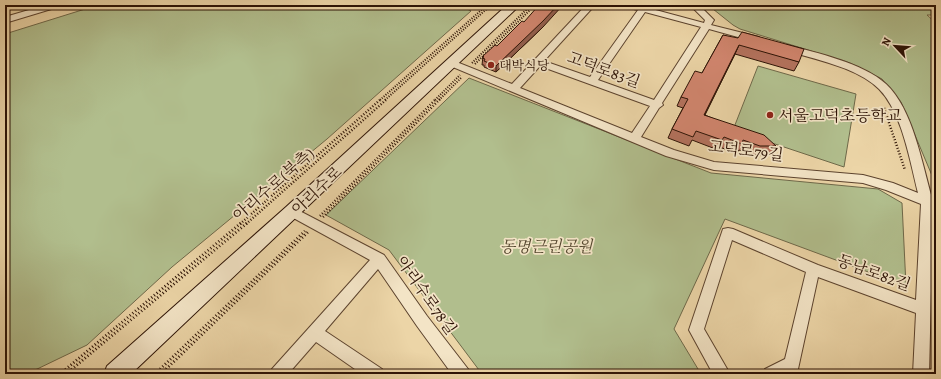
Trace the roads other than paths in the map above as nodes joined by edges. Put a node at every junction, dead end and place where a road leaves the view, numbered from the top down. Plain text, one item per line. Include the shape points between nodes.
1 (55, 5) edge
2 (514, 5) edge
3 (591, 5) edge
4 (628, 5) edge
5 (694, 5) edge
6 (643, 9) junction
7 (5, 20) edge
8 (706, 25) junction
9 (765, 41) edge
10 (780, 46) edge
11 (540, 62) junction
12 (466, 66) junction
13 (592, 81) junction
14 (513, 89) junction
15 (658, 105) junction
16 (635, 138) junction
17 (932, 204) edge
18 (292, 212) junction
19 (380, 259) junction
20 (813, 269) junction
21 (923, 309) junction
22 (315, 333) junction
23 (116, 374) edge
24 (278, 374) edge
25 (376, 374) edge
26 (462, 374) edge
27 (722, 374) edge
28 (771, 374) edge
29 (921, 374) edge

1 - 7 street
2 - 12 main road, 아리수로
3 - 11 street
4 - 6 street
5 - 8 street via 710,20
6 - 8 street
6 - 13 street
8 - 9 street
8 - 15 street
10 - 17 street, 동남로82길 via 841,64 864,74 882,86 896,104
11 - 13 street, 고덕로83길
11 - 14 street
12 - 14 street, 고덕로79길
12 - 18 main road, 아리수로
13 - 15 street, 고덕로83길
14 - 16 street, 고덕로79길
15 - 16 street
16 - 17 street, 고덕로79길 via 670,153 714,166 863,179 889,186
17 - 21 street, 동남로82길
18 - 19 street, 아리수로78길
18 - 23 main road, 아리수로
19 - 22 street
19 - 26 street, 아리수로78길
20 - 21 street, 동남로82길
20 - 27 street, 동남로82길 via 728,234 696,330
20 - 28 street, 동남로82길 via 792,364
21 - 29 street, 동남로82길
22 - 24 street
22 - 25 street

